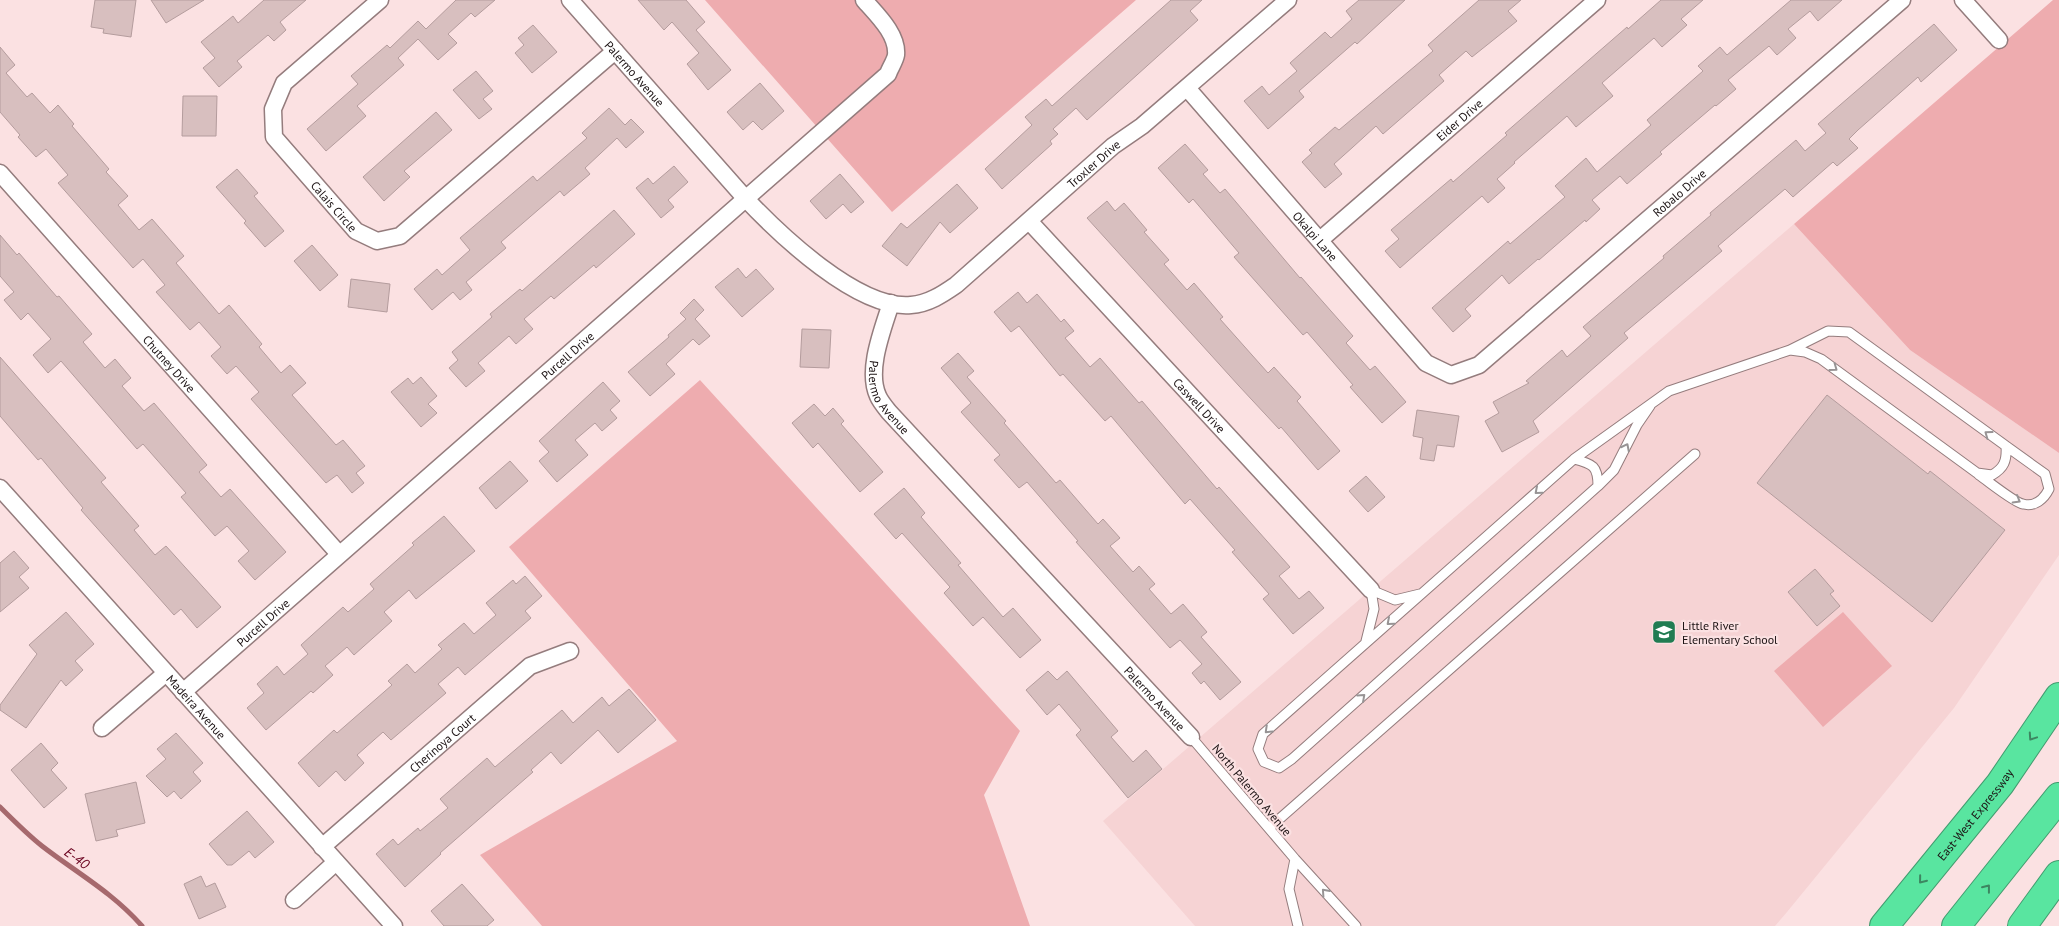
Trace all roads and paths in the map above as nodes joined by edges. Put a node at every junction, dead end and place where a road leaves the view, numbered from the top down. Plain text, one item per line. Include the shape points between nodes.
1 (380, 0) edge
2 (570, 0) edge
3 (864, 0) edge
4 (1288, 0) edge
5 (1597, 0) edge
6 (1902, 0) edge
7 (1963, 0) edge
8 (1999, 40) dead end
9 (615, 51) junction
10 (1187, 88) junction
11 (0, 173) edge
12 (745, 198) junction
13 (1029, 220) junction
14 (1320, 240) junction
15 (891, 303) junction
16 (1790, 350) junction
17 (1451, 374) joint
18 (1650, 406) junction
19 (2006, 446) junction
20 (1695, 454) dead end
21 (1574, 459) junction
22 (1977, 473) junction
23 (1598, 486) junction
24 (2, 493) edge
25 (339, 554) junction
26 (1371, 590) junction
27 (1421, 594) junction
28 (1365, 643) junction
29 (570, 651) dead end
30 (166, 673) junction
31 (183, 692) junction
32 (2059, 697) edge
33 (102, 728) dead end
34 (1191, 737) joint
35 (2059, 797) edge
36 (1269, 828) junction
37 (322, 847) junction
38 (1294, 858) junction
39 (336, 862) junction
40 (2059, 875) edge
41 (294, 900) dead end
42 (394, 926) edge
43 (1298, 926) edge
44 (1356, 926) edge
45 (1884, 926) edge
46 (1956, 926) edge
47 (2022, 926) edge

1 - 9 street, Calais Circle via 284,83 273,110 274,137 356,231 377,242 400,236
2 - 9 street, Palermo Avenue
3 - 12 street, Purcell Drive via 894,39 896,55 888,74
4 - 10 street, Troxler Drive
5 - 14 street, Eider Drive
6 - 17 street, Robalo Drive via 1479,365
7 - 8 street
9 - 12 street, Palermo Avenue
10 - 13 street, Troxler Drive via 1142,126 1112,146
10 - 14 street, Okalpi Lane
11 - 25 street, Chutney Drive
12 - 15 street, Palermo Avenue via 803,254 841,281
12 - 25 street, Purcell Drive
13 - 15 street, Troxler Drive via 943,295 911,305
13 - 26 street, Caswell Drive
14 - 17 street, Okalpi Lane via 1426,363
15 - 34 street, Palermo Avenue via 877,346 873,376 877,395 889,412
16 - 18 lane via 1669,391
19 -> 16 lane via 1849,332 1828,331
16 -> 22 lane via 1821,359
18 - 21 lane
23 -> 18 lane via 1614,470
19 - 22 lane via 2007,459 2002,469 1992,475
22 -> 19 lane via 2022,504 2036,504 2045,497 2049,489 2046,474
20 - 36 lane
21 - 23 lane via 1590,463 1598,473
21 -> 27 lane
28 -> 23 lane via 1263,734 1258,749 1264,762 1279,768 1292,759
24 - 30 street, Madeira Avenue
25 - 31 street, Purcell Drive
26 - 27 lane via 1395,600
26 - 28 lane via 1374,609
27 -> 28 lane
29 - 37 street, Cherinoya Court via 530,666
30 - 31 street, Madeira Avenue
30 - 33 street
31 - 37 street, Madeira Avenue
32 -> 45 highway, East-West Expressway via 2000,784
34 - 36 lane, North Palermo Avenue
46 -> 35 highway
36 - 38 lane, North Palermo Avenue
37 - 39 street, Madeira Avenue
38 - 43 lane via 1289,889
44 -> 38 lane, North Palermo Avenue
39 - 41 street
39 - 42 street, Madeira Avenue
40 - 47 highway

